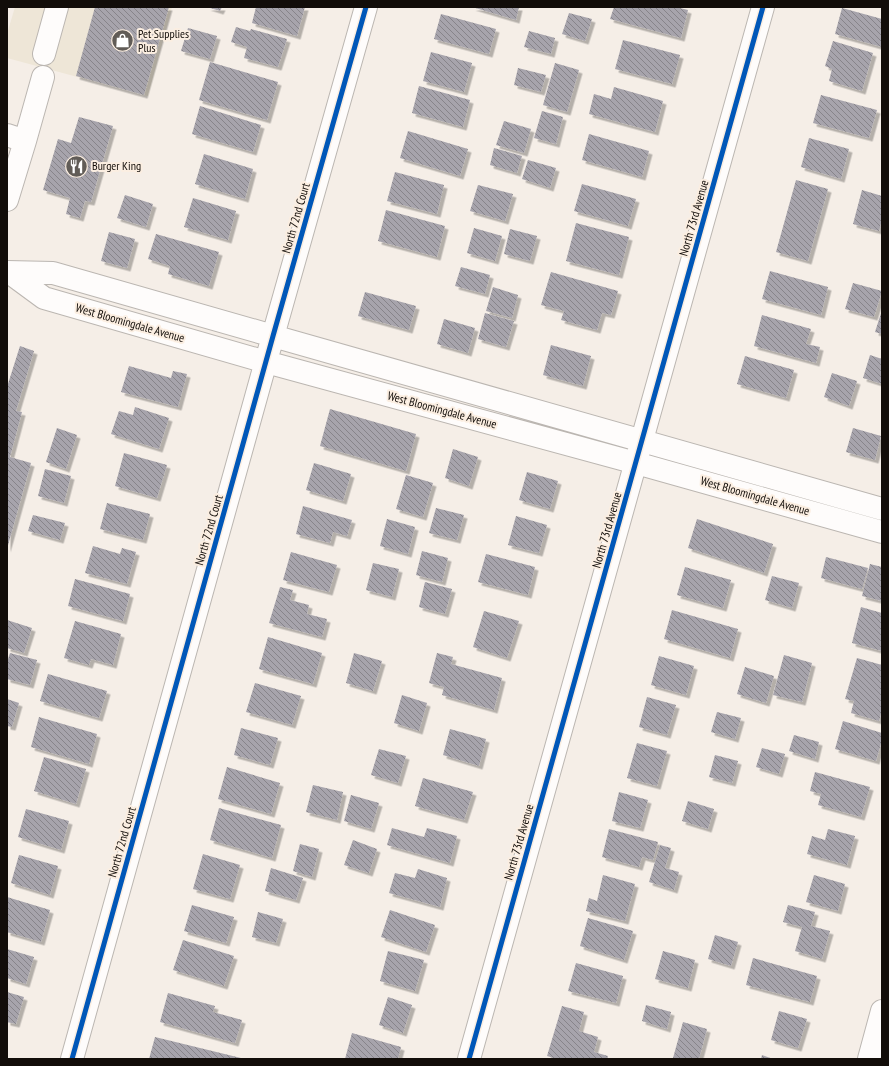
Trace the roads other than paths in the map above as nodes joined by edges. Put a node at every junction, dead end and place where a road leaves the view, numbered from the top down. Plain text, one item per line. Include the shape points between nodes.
1 (57, 7) edge
2 (366, 7) edge
3 (763, 7) edge
4 (44, 54) dead end
5 (43, 77) dead end
6 (16, 138) edge
7 (7, 200) edge
8 (8, 272) edge
9 (273, 336) junction
10 (266, 362) junction
11 (642, 441) junction
12 (636, 463) junction
13 (882, 509) edge
14 (882, 532) edge
15 (882, 1011) edge
16 (72, 1059) edge
17 (469, 1059) edge
18 (869, 1059) edge

1 - 4 street
2 - 9 street, North 72nd Court
3 - 11 street, North 73rd Avenue
5 - 6 street
6 - 7 street
8 - 9 street, West Bloomingdale Avenue via 53,272
8 - 10 street, West Bloomingdale Avenue via 44,298
9 - 10 street, North 72nd Court
9 - 11 street, West Bloomingdale Avenue
10 - 12 street, West Bloomingdale Avenue
10 - 16 street, North 72nd Court
11 - 12 street, North 73rd Avenue
11 - 13 street, West Bloomingdale Avenue
12 - 14 street, West Bloomingdale Avenue
12 - 17 street, North 73rd Avenue
15 - 18 street

